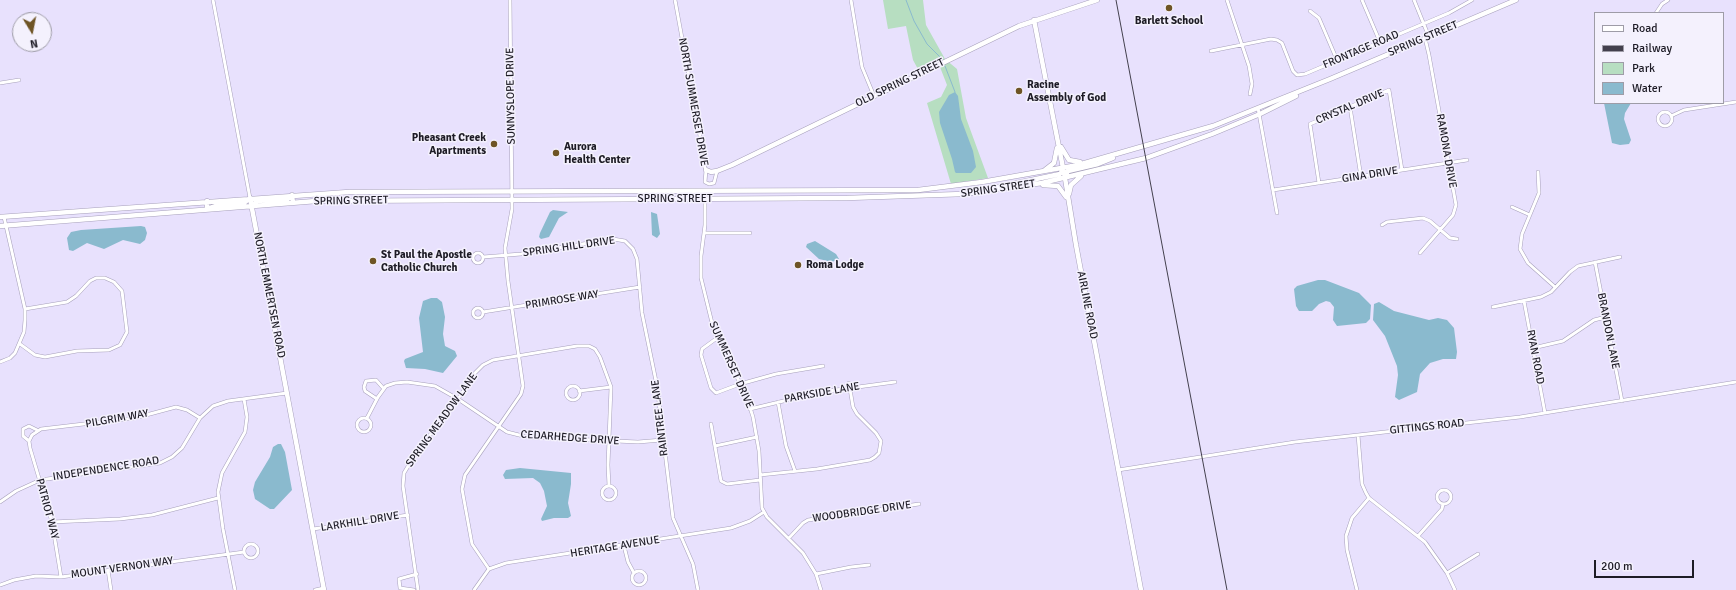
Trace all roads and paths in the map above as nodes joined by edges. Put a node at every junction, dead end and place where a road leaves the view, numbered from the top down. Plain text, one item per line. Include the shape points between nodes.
1 (213, 0) edge
2 (510, 0) edge
3 (675, 0) edge
4 (851, 0) edge
5 (1097, 0) edge
6 (1228, 0) edge
7 (1362, 0) edge
8 (1414, 0) edge
9 (1472, 0) edge
10 (1516, 0) edge
11 (1668, 0) edge
12 (1310, 11) dead end
13 (1657, 12) edge
14 (1034, 20) junction
15 (1424, 23) junction
16 (1427, 38) junction
17 (1380, 42) junction
18 (1243, 45) junction
19 (1210, 51) dead end
20 (1337, 60) junction
21 (1330, 79) junction
22 (19, 80) dead end
23 (0, 82) edge
24 (1250, 94) dead end
25 (874, 96) junction
26 (1736, 102) edge
27 (1701, 104) edge
28 (1722, 104) edge
29 (1724, 104) edge
30 (1350, 107) junction
31 (1702, 107) junction
32 (1258, 108) junction
33 (1260, 114) junction
34 (1671, 116) junction
35 (1057, 140) junction
36 (1125, 152) junction
37 (1094, 160) junction
38 (1467, 160) dead end
39 (1448, 163) junction
40 (1063, 168) junction
41 (706, 170) junction
42 (1402, 170) junction
43 (717, 171) junction
44 (1039, 172) junction
45 (1538, 172) dead end
46 (1087, 173) junction
47 (1361, 177) junction
48 (1065, 178) junction
49 (1319, 183) junction
50 (1031, 185) junction
51 (1273, 190) junction
52 (512, 191) junction
53 (388, 192) junction
54 (459, 192) junction
55 (705, 192) junction
56 (978, 192) junction
57 (292, 196) junction
58 (250, 198) junction
59 (705, 199) junction
60 (387, 200) junction
61 (459, 200) junction
62 (512, 200) junction
63 (1068, 200) junction
64 (206, 201) junction
65 (293, 203) junction
66 (252, 206) junction
67 (1512, 207) dead end
68 (122, 208) junction
69 (208, 209) junction
70 (1277, 213) dead end
71 (1530, 215) junction
72 (123, 216) junction
73 (2, 217) edge
74 (3, 225) edge
75 (1382, 225) dead end
76 (1440, 230) junction
77 (705, 233) junction
78 (750, 233) dead end
79 (1457, 239) dead end
80 (630, 245) joint
81 (1420, 253) dead end
82 (506, 256) junction
83 (483, 257) dead end
84 (1620, 257) dead end
85 (1595, 262) junction
86 (640, 288) junction
87 (1555, 288) junction
88 (1524, 301) junction
89 (1493, 307) dead end
90 (512, 308) junction
91 (25, 309) junction
92 (484, 312) dead end
93 (1606, 317) junction
94 (718, 338) junction
95 (20, 344) junction
96 (1533, 348) junction
97 (519, 356) junction
98 (0, 362) edge
99 (823, 366) dead end
100 (895, 382) dead end
101 (1736, 382) edge
102 (849, 383) dead end
103 (740, 384) junction
104 (611, 387) junction
105 (850, 388) junction
106 (384, 389) junction
107 (579, 391) junction
108 (287, 393) junction
109 (244, 399) junction
110 (377, 399) junction
111 (458, 399) junction
112 (1622, 401) junction
113 (778, 402) junction
114 (750, 409) junction
115 (1545, 413) junction
116 (200, 418) junction
117 (367, 418) junction
118 (711, 424) dead end
119 (499, 427) junction
120 (37, 430) junction
121 (1358, 435) junction
122 (757, 438) junction
123 (662, 440) junction
124 (30, 441) junction
125 (608, 441) junction
126 (715, 446) junction
127 (1118, 470) junction
128 (795, 471) junction
129 (760, 475) junction
130 (40, 480) junction
131 (760, 480) junction
132 (609, 486) junction
133 (218, 498) junction
134 (1370, 498) junction
135 (0, 502) edge
136 (919, 504) dead end
137 (1443, 504) junction
138 (764, 512) junction
139 (408, 515) junction
140 (52, 522) junction
141 (313, 529) junction
142 (680, 536) junction
143 (1418, 536) junction
144 (789, 538) junction
145 (624, 546) junction
146 (244, 552) junction
147 (228, 554) junction
148 (1478, 554) dead end
149 (869, 565) dead end
150 (489, 569) junction
151 (108, 570) junction
152 (634, 573) junction
153 (1447, 573) junction
154 (417, 574) junction
155 (816, 574) junction
156 (61, 577) junction
157 (0, 585) edge
158 (324, 589) edge
159 (111, 590) edge
160 (235, 590) edge
161 (315, 590) edge
162 (414, 590) edge
163 (418, 590) edge
164 (474, 590) edge
165 (698, 590) edge
166 (821, 590) edge
167 (1141, 590) edge
168 (1357, 590) edge
169 (1455, 590) edge

1 - 58 street, NORTH EMMERTSEN ROAD
2 - 52 street, SUNNYSLOPE DRIVE
3 - 41 street, NORTH SUMMERSET DRIVE
4 - 25 street via 862,67
5 - 14 main road, OLD SPRING STREET
6 - 18 street
7 - 17 street
8 - 15 street, RAMONA DRIVE
9 - 15 street, FRONTAGE ROAD
10 - 16 main road, SPRING STREET
11 - 13 street
12 - 20 street via 1319,18
14 - 25 main road, OLD SPRING STREET
14 - 35 main road, AIRLINE ROAD
15 - 16 street, RAMONA DRIVE
15 - 17 street, FRONTAGE ROAD
16 - 21 main road, SPRING STREET
16 - 39 street, RAMONA DRIVE
17 - 20 street, FRONTAGE ROAD
18 - 19 street
18 - 20 street, FRONTAGE ROAD via 1277,40 1282,43 1298,75
18 - 24 street via 1252,84
21 - 32 main road, SPRING STREET
21 - 33 main road, SPRING STREET
22 - 23 street
25 - 43 main road, OLD SPRING STREET
26 - 29 street
27 - 31 street
28 - 31 street
30 - 42 street, CRYSTAL DRIVE via 1389,90
30 - 47 street
30 - 49 street, CRYSTAL DRIVE via 1310,124
31 - 34 street via 1684,110
32 - 33 street
32 - 36 main road, SPRING STREET via 1213,126
33 - 46 main road, SPRING STREET via 1152,156
33 - 51 street
34 - 34 street via 1666,112 1661,114 1659,122 1664,126 1668,125 1672,120
35 - 37 main road via 1069,160
35 - 40 main road, AIRLINE ROAD
35 - 44 main road via 1054,163
36 - 37 main road, SPRING STREET
36 - 48 main road via 1104,162 1068,171
37 - 40 main road, SPRING STREET
38 - 39 street, GINA DRIVE
39 - 42 street, GINA DRIVE
39 - 76 street, RAMONA DRIVE via 1455,208 1453,215
40 - 44 main road, SPRING STREET
40 - 48 main road, AIRLINE ROAD
40 - 56 main road via 1060,174
41 - 43 main road
41 - 43 street, NORTH SUMMERSET DRIVE via 705,182 709,184 714,183
42 - 47 street, GINA DRIVE
44 - 55 main road, SPRING STREET via 918,190
45 - 71 street via 1539,193
46 - 48 main road, SPRING STREET
46 - 63 main road via 1074,182
47 - 49 street, GINA DRIVE
48 - 50 main road, SPRING STREET
48 - 63 main road, AIRLINE ROAD
49 - 51 street, GINA DRIVE
50 - 56 main road, SPRING STREET
50 - 63 main road via 1058,186
51 - 70 street
52 - 54 main road, SPRING STREET
52 - 55 main road, SPRING STREET
52 - 62 street, SUNNYSLOPE DRIVE
53 - 54 main road, SPRING STREET
53 - 57 main road, SPRING STREET
53 - 60 main road
54 - 61 main road
55 - 59 street, SUMMERSET DRIVE
56 - 59 main road, SPRING STREET via 905,197
57 - 58 main road, SPRING STREET
57 - 65 main road
57 - 66 main road via 288,199 257,202
58 - 64 main road, SPRING STREET
58 - 66 main road, NORTH EMMERTSEN ROAD
58 - 69 main road via 244,203
59 - 62 main road, SPRING STREET
59 - 77 street, SUMMERSET DRIVE
60 - 61 main road, SPRING STREET
60 - 65 main road, SPRING STREET
61 - 62 main road, SPRING STREET
62 - 82 street, SUNNYSLOPE DRIVE via 511,220 505,243
63 - 127 main road, AIRLINE ROAD
64 - 68 main road, SPRING STREET
64 - 69 main road
65 - 66 main road, SPRING STREET
66 - 69 main road, SPRING STREET
66 - 108 main road, NORTH EMMERTSEN ROAD
67 - 71 street
68 - 72 main road
68 - 73 main road, SPRING STREET
69 - 72 main road, SPRING STREET
71 - 87 street via 1521,239 1522,253 1528,263
72 - 74 main road, SPRING STREET
73 - 74 street
74 - 91 street
75 - 76 street via 1387,222 1423,218
76 - 79 street via 1450,238
76 - 81 street, RAMONA DRIVE
77 - 78 street
77 - 94 street, SUMMERSET DRIVE via 700,256 701,278 711,322
80 - 82 street, SPRING HILL DRIVE via 613,239
80 - 86 street, RAINTREE LANE via 637,259
82 - 83 street, SPRING HILL DRIVE
82 - 90 street, SUNNYSLOPE DRIVE
84 - 85 street
85 - 87 street via 1574,269
85 - 93 street, BRANDON LANE
86 - 90 street, PRIMROSE WAY
86 - 123 street, RAINTREE LANE via 642,313 657,386
87 - 88 street via 1541,297
88 - 89 street
88 - 96 street, RYAN ROAD
90 - 92 street, PRIMROSE WAY
90 - 97 street, SUNNYSLOPE DRIVE
91 - 95 street via 25,326
91 - 95 street via 67,302 96,278 112,280 122,291 127,332 120,345 103,351 76,351 45,357 35,355
93 - 96 street via 1594,320 1563,341
93 - 112 street, BRANDON LANE
94 - 103 street, SUMMERSET DRIVE
94 - 103 street via 702,349 701,354 712,390 716,393
95 - 98 street via 10,358
96 - 115 street, RYAN ROAD
97 - 104 street, SPRING MEADOW LANE via 582,346 594,348
97 - 111 street, SPRING MEADOW LANE via 493,360 483,365
97 - 119 street, SUNNYSLOPE DRIVE via 523,377 522,390
99 - 103 street via 776,374
100 - 105 street, PARKSIDE LANE
101 - 112 street, GITTINGS ROAD
102 - 105 street
103 - 114 street, SUMMERSET DRIVE
104 - 107 street
104 - 125 street
105 - 113 street, PARKSIDE LANE
105 - 128 street via 857,414 880,436 879,453 870,460
106 - 110 street
106 - 110 street via 376,380 366,381 365,391
106 - 111 street, CEDARHEDGE DRIVE via 395,383 421,383 435,386
107 - 107 street via 570,387 566,394 574,400 578,398
108 - 109 street, INDEPENDENCE ROAD
108 - 141 main road, NORTH EMMERTSEN ROAD
109 - 116 street, INDEPENDENCE ROAD via 217,404
109 - 133 street via 247,417 245,432 221,477
110 - 117 street
111 - 119 street, CEDARHEDGE DRIVE
111 - 139 street, SPRING MEADOW LANE via 404,473 403,486
112 - 115 street, GITTINGS ROAD
113 - 114 street, PARKSIDE LANE
113 - 128 street via 786,446
114 - 122 street, SUMMERSET DRIVE
115 - 121 street, GITTINGS ROAD
116 - 120 street, PILGRIM WAY via 176,407 135,418
116 - 130 street, INDEPENDENCE ROAD via 182,448 160,463
117 - 117 street via 362,418 358,423 361,431 370,427
118 - 126 street
119 - 125 street, CEDARHEDGE DRIVE via 527,438
119 - 150 street via 465,475 462,489 472,544
120 - 124 street
120 - 124 street, PATRIOT WAY via 29,426 23,429 23,436
121 - 127 street, GITTINGS ROAD via 1295,442
121 - 134 street via 1362,484
122 - 126 street
122 - 129 street, SUMMERSET DRIVE
123 - 125 street, CEDARHEDGE DRIVE
123 - 142 street, RAINTREE LANE via 673,518
124 - 130 street, PATRIOT WAY
125 - 132 street
126 - 131 street via 721,481 727,484
127 - 167 main road, AIRLINE ROAD
128 - 129 street
129 - 131 street, SUMMERSET DRIVE
130 - 135 street, INDEPENDENCE ROAD
130 - 140 street, PATRIOT WAY
131 - 138 street, SUMMERSET DRIVE via 760,498
132 - 132 street via 605,487 602,493 609,500 616,494
133 - 140 street via 152,515 110,520
133 - 147 street
134 - 143 street
134 - 168 street via 1352,518 1346,536
136 - 144 street, WOODBRIDGE DRIVE via 808,520
137 - 137 street via 1450,502 1451,497 1450,493 1444,490 1437,495
137 - 143 street via 1442,509
138 - 142 street, HERITAGE AVENUE via 731,528
138 - 144 street
139 - 141 street, LARKHILL DRIVE
139 - 154 street, SPRING MEADOW LANE
140 - 156 street, PATRIOT WAY
141 - 158 main road, NORTH EMMERTSEN ROAD
142 - 145 street, HERITAGE AVENUE
142 - 165 street, RAINTREE LANE via 693,564
143 - 153 street
144 - 155 street via 803,553
145 - 150 street, HERITAGE AVENUE via 506,563
145 - 152 street
146 - 146 street, MOUNT VERNON WAY via 245,546 249,544 255,545 257,549 256,555 252,557
146 - 147 street, MOUNT VERNON WAY
147 - 151 street, MOUNT VERNON WAY
147 - 160 street
148 - 153 street
149 - 155 street
150 - 164 street
151 - 156 street, MOUNT VERNON WAY
151 - 159 street
152 - 152 street via 632,579 635,583 644,582 644,573
153 - 169 street
154 - 162 street via 399,579 400,588
154 - 163 street, SPRING MEADOW LANE
155 - 166 street
156 - 157 street, MOUNT VERNON WAY via 29,577
158 - 161 street

